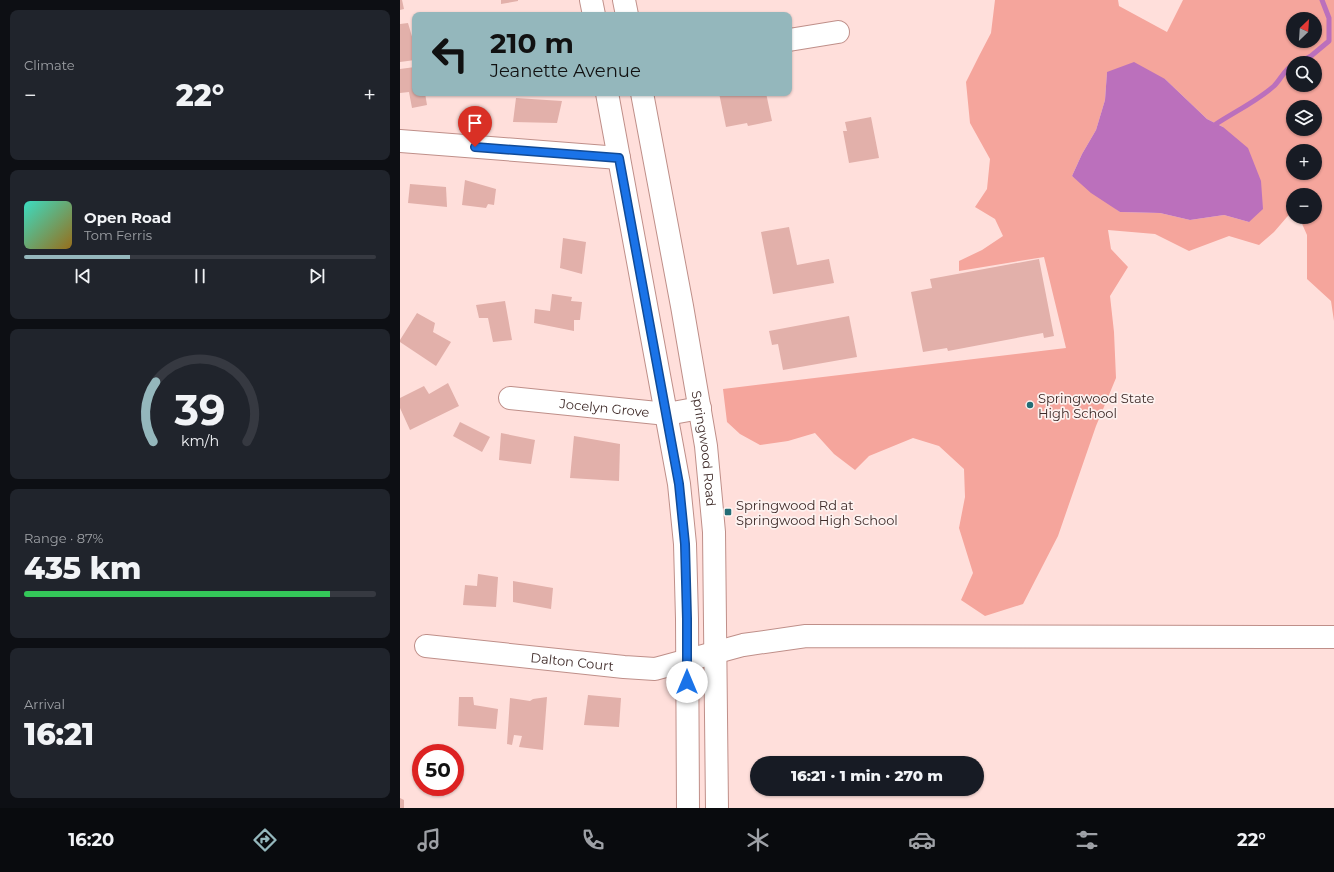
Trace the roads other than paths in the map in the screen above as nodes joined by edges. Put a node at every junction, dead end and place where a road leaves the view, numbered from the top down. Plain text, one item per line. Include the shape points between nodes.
1 (591, 0) edge
2 (624, 0) edge
3 (593, 12) edge
4 (626, 12) edge
5 (838, 32) dead end
6 (792, 40) edge
7 (608, 96) edge
8 (643, 96) edge
9 (400, 141) edge
10 (619, 158) junction
11 (510, 398) dead end
12 (700, 408) junction
13 (667, 414) junction
14 (1334, 637) edge
15 (426, 646) dead end
16 (716, 652) junction
17 (686, 660) junction
18 (688, 808) edge
19 (717, 808) edge

1 - 3 main road
2 - 4 main road
5 - 6 main road
7 - 10 main road
8 - 12 main road, Springwood Road
9 - 10 main road
10 - 13 main road
11 - 13 main road, Jocelyn Grove
12 - 13 main road, Jocelyn Grove
12 - 16 main road, Springwood Road via 714,532
13 - 17 main road via 679,484 685,544
14 - 16 main road, Dalton Court via 806,636 743,645
15 - 17 main road, Dalton Court via 655,669
16 - 17 main road, Dalton Court
16 - 19 main road, Springwood Road
17 - 18 main road

